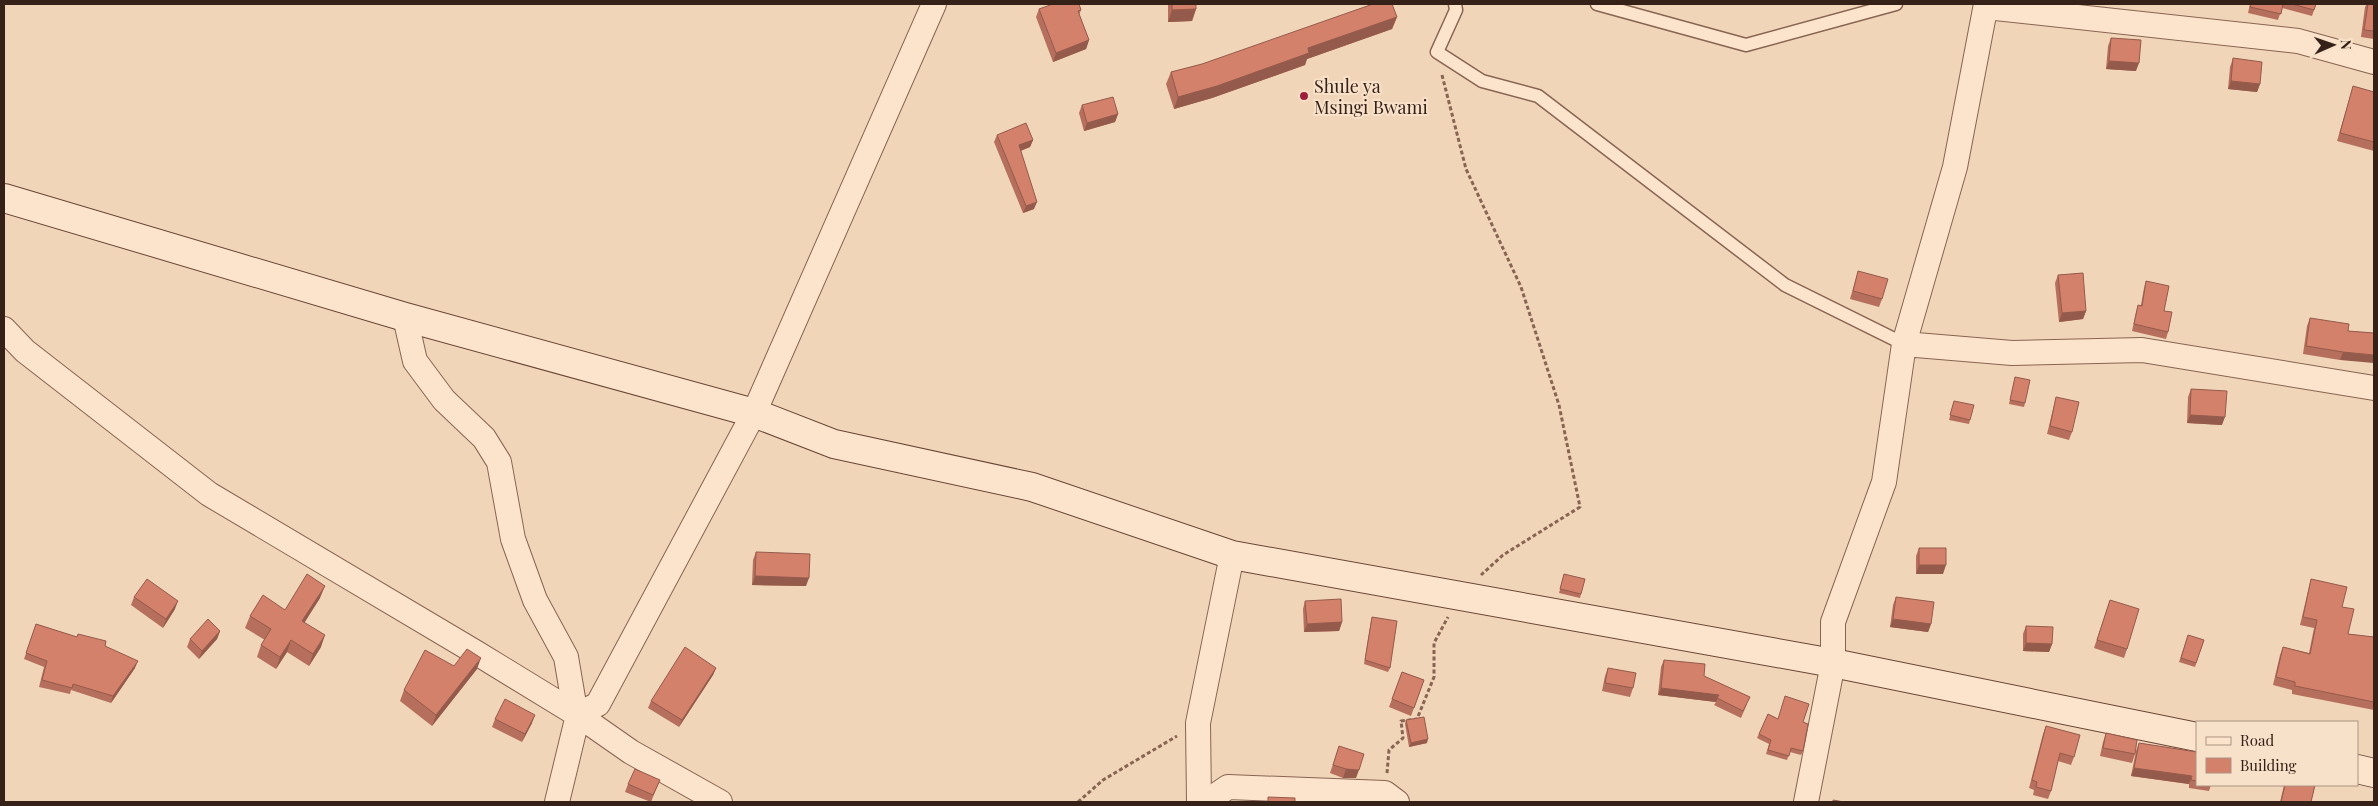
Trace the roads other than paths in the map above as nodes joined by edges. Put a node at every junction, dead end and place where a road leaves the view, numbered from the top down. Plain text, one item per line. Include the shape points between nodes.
1 (934, 4) edge
2 (1455, 4) edge
3 (1597, 4) edge
4 (1896, 4) edge
5 (1983, 5) edge
6 (2374, 62) edge
7 (4, 198) edge
8 (405, 317) junction
9 (4, 329) edge
10 (1904, 344) junction
11 (14, 353) edge
12 (2374, 388) edge
13 (754, 413) junction
14 (1232, 555) junction
15 (1834, 663) junction
16 (578, 716) junction
17 (2196, 737) edge
18 (2358, 769) edge
19 (2374, 773) edge
20 (1391, 797) edge
21 (557, 802) edge
22 (720, 802) edge
23 (1198, 802) edge
24 (1206, 802) edge
25 (1806, 802) edge

1 - 13 street
2 - 10 lane via 1456,10 1437,52 1482,81 1538,96 1786,285
3 - 4 lane via 1746,45
5 - 6 street via 2298,41
5 - 10 street via 1955,167
7 - 8 street
8 - 13 street
8 - 16 street via 415,360 444,400 484,438 499,462 513,539 535,600 566,657
9 - 11 street
10 - 12 street via 2012,353 2142,350
10 - 15 street via 1884,482 1833,622
11 - 16 street via 209,494
13 - 14 street via 834,444 1032,487
13 - 16 street via 598,704
14 - 15 street
14 - 23 street via 1198,723
15 - 17 street
15 - 25 street
16 - 21 street
16 - 22 street via 631,752
18 - 19 street
20 - 24 street via 1228,787

